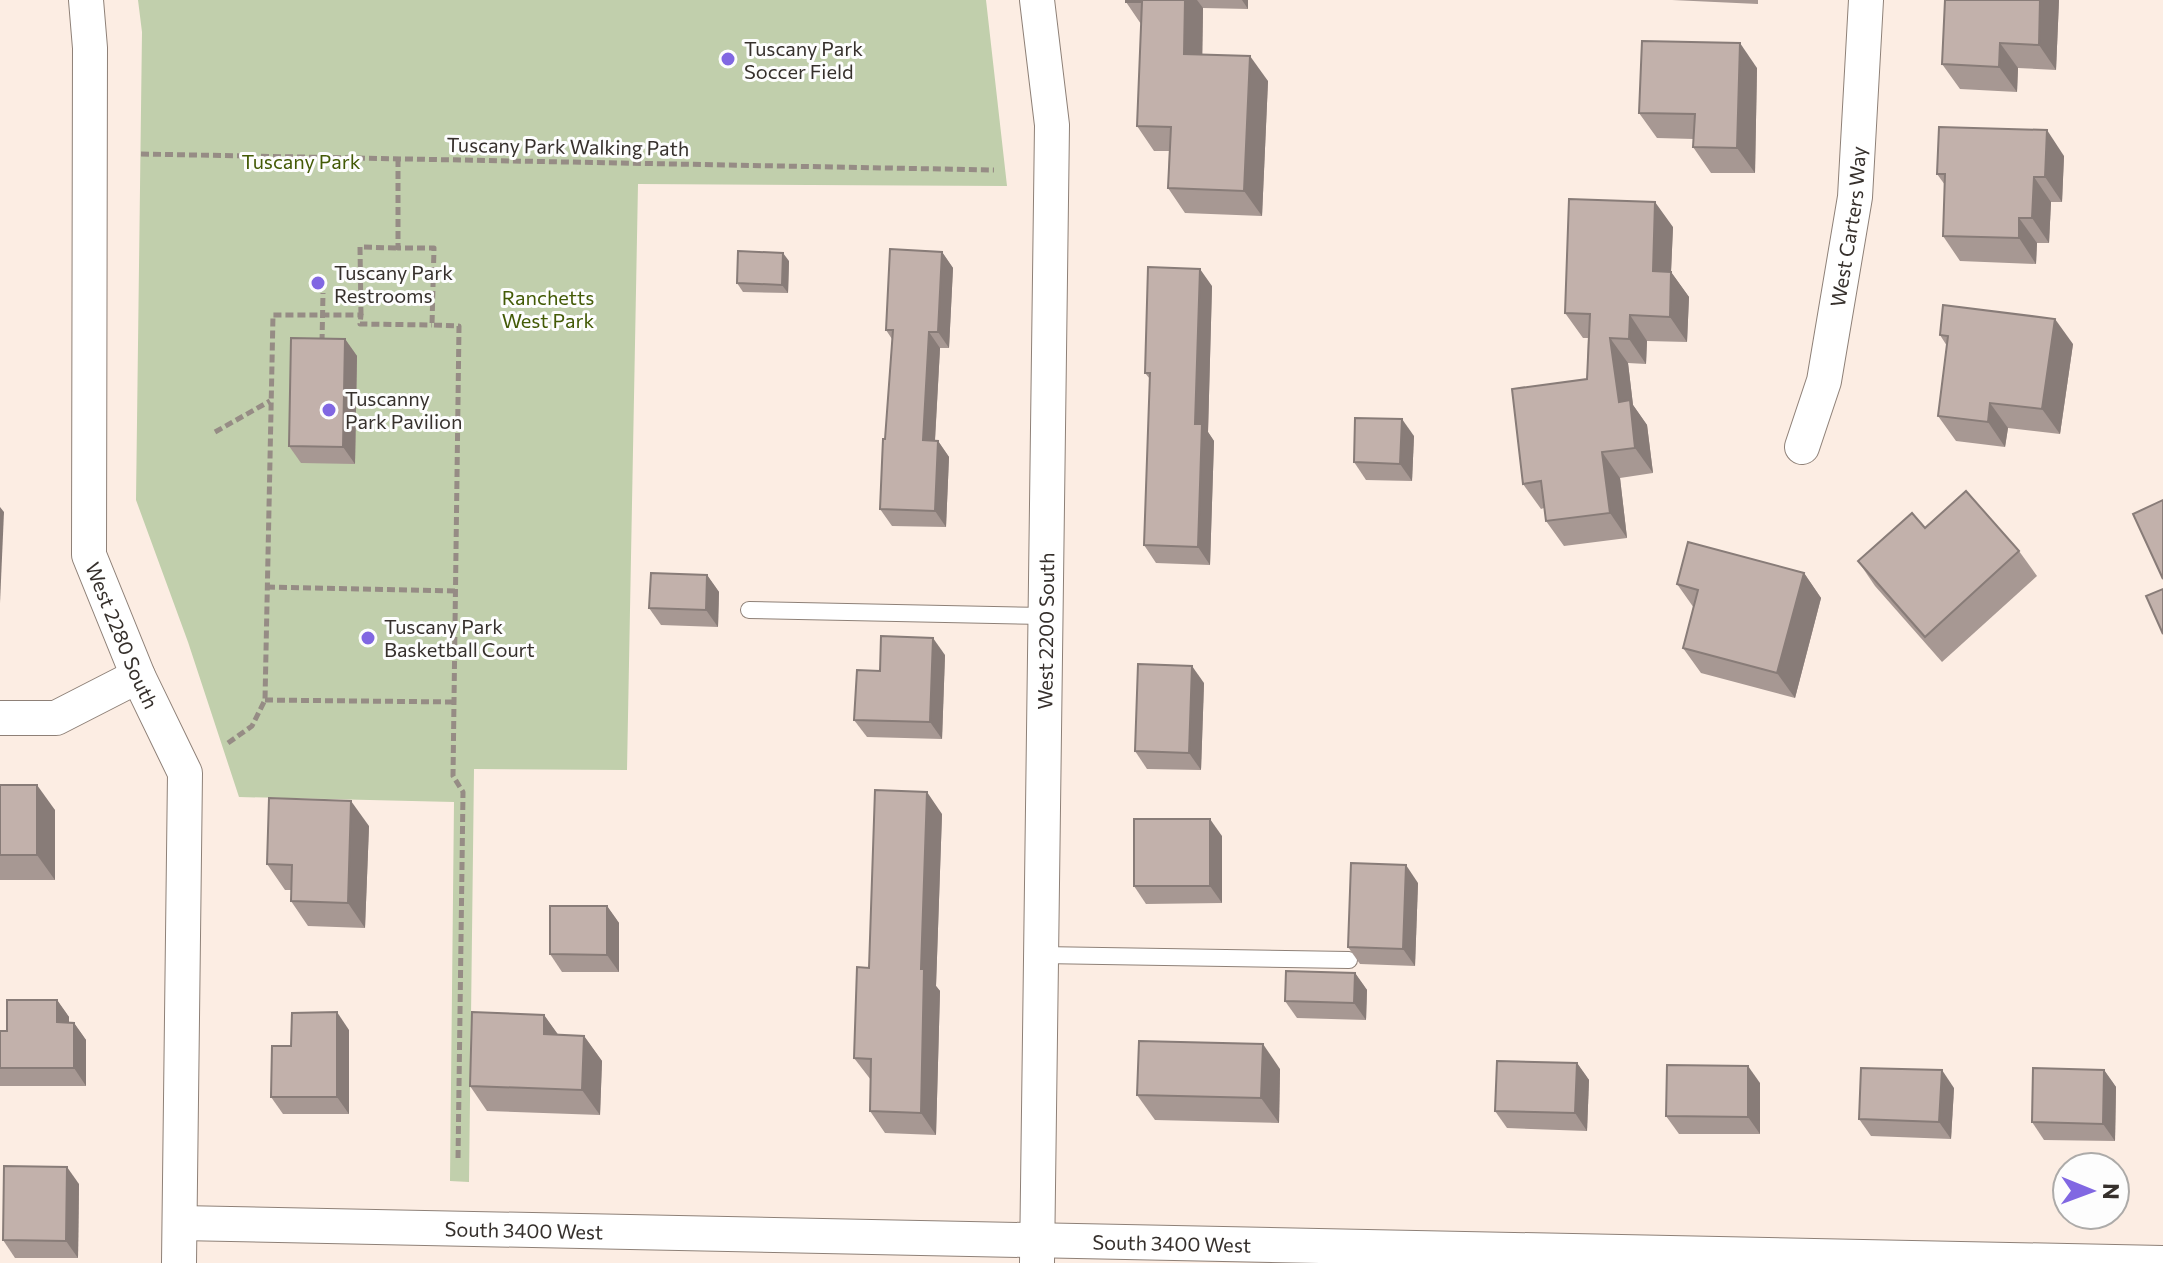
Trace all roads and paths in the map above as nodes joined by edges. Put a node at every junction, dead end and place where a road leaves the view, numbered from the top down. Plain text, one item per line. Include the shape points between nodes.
1 (86, 0) edge
2 (1037, 0) edge
3 (1866, 0) edge
4 (141, 154) dead end
5 (398, 159) junction
6 (994, 170) dead end
7 (398, 248) junction
8 (323, 293) dead end
9 (323, 314) junction
10 (361, 315) junction
11 (432, 325) junction
12 (322, 355) edge
13 (271, 401) junction
14 (215, 432) dead end
15 (1802, 447) dead end
16 (267, 587) junction
17 (456, 591) junction
18 (749, 610) dead end
19 (1046, 616) junction
20 (138, 676) junction
21 (265, 700) junction
22 (455, 702) junction
23 (0, 718) edge
24 (228, 743) dead end
25 (1041, 955) junction
26 (1349, 960) edge
27 (458, 1160) dead end
28 (180, 1223) junction
29 (1037, 1251) edge
30 (179, 1263) edge
31 (2163, 1263) edge

1 - 20 street, West 2280 South via 89,555
2 - 19 street, West 2200 South via 1052,125
3 - 15 street, West Carters Way via 1855,197 1824,381
4 - 5 path, Tuscany Park Walking Path
5 - 6 path, Tuscany Park Walking Path
5 - 7 path
7 - 10 path via 360,247
7 - 11 path via 434,248
8 - 9 path
9 - 10 path
9 - 12 path
9 - 13 path via 273,315
10 - 11 path via 360,324
11 - 17 path via 459,326
13 - 14 path
13 - 16 path
16 - 17 path
16 - 21 path
17 - 22 path
18 - 19 lane
19 - 25 street, West 2200 South
20 - 23 street via 56,718
20 - 28 street, West 2280 South via 185,773
21 - 22 path
21 - 24 path via 252,726
22 - 27 path via 453,776 463,792
25 - 26 lane
25 - 29 street, West 2200 South
28 - 29 street, South 3400 West
28 - 30 street, West 2280 South
29 - 31 street, South 3400 West

